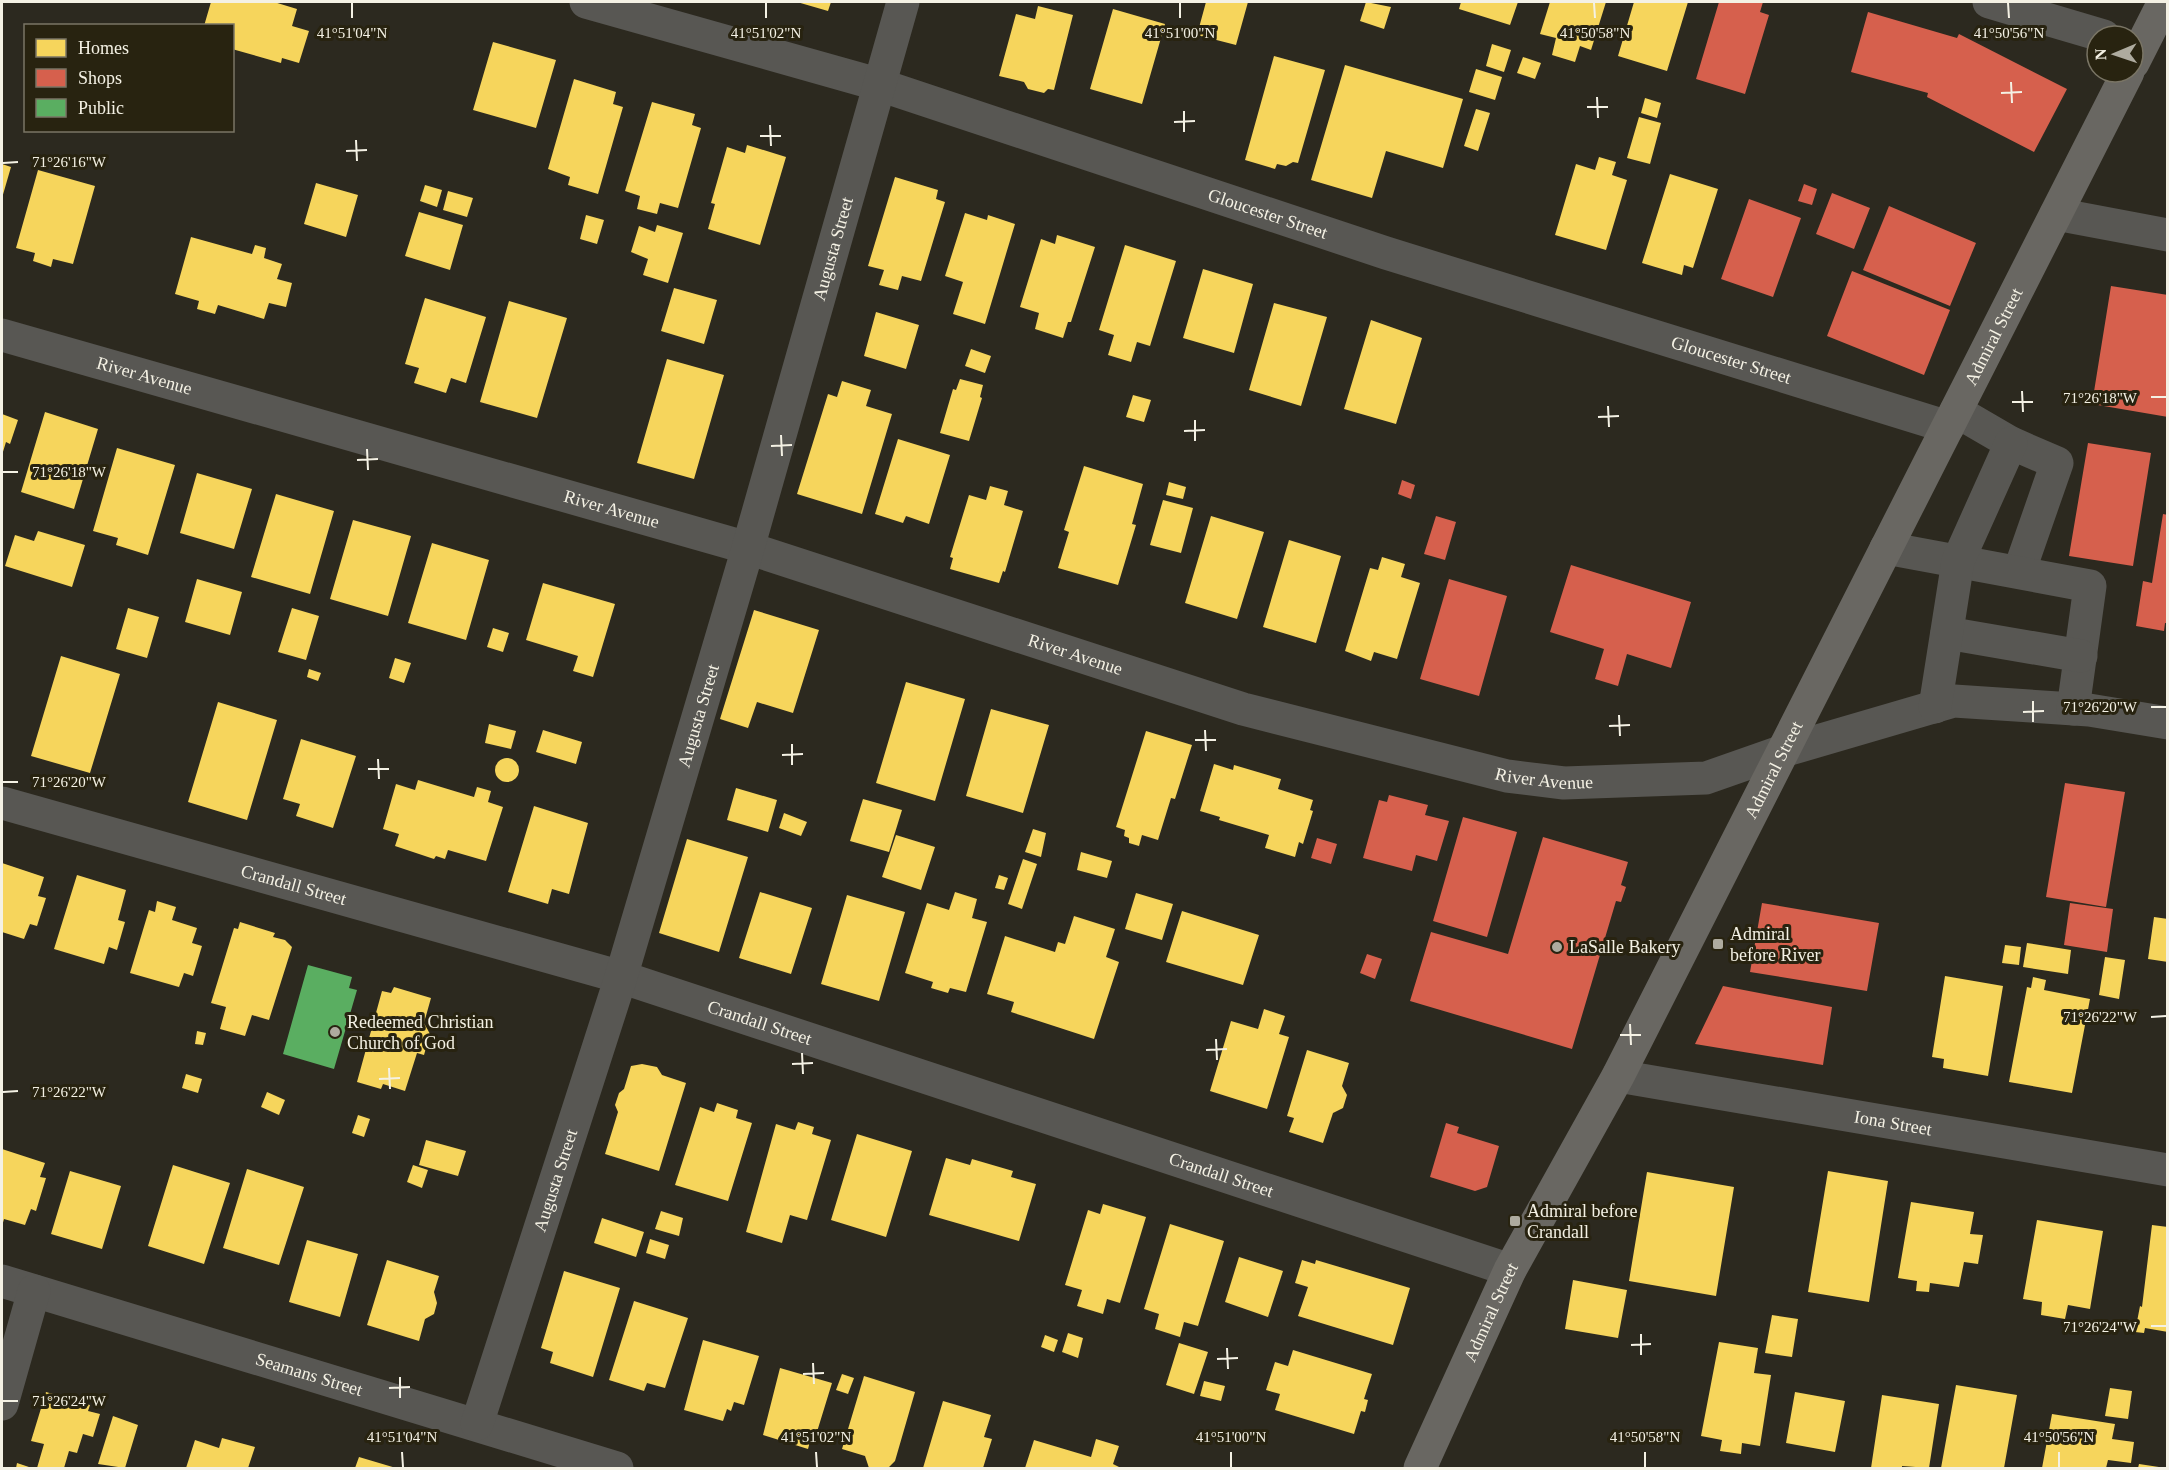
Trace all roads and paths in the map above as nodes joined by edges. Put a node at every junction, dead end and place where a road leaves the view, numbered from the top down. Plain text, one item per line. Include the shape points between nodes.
1 (586, 2) edge
2 (903, 2) edge
3 (1989, 2) edge
4 (2164, 2) edge
5 (2085, 30) edge
6 (2145, 37) edge
7 (877, 84) junction
8 (2121, 84) edge
9 (2056, 214) junction
10 (2168, 235) edge
11 (2, 335) edge
12 (1952, 419) junction
13 (2011, 443) junction
14 (748, 548) junction
15 (1886, 548) junction
16 (1958, 561) junction
17 (2019, 572) junction
18 (1947, 633) junction
19 (2081, 656) junction
20 (1935, 707) junction
21 (2073, 709) junction
22 (2168, 723) edge
23 (1783, 751) junction
24 (2, 803) edge
25 (621, 977) junction
26 (1618, 1076) junction
27 (2168, 1170) edge
28 (1510, 1270) junction
29 (2, 1281) edge
30 (34, 1291) junction
31 (2, 1404) edge
32 (477, 1424) junction
33 (617, 1468) edge
34 (1427, 1468) edge

1 - 7 street, Gloucester Street
2 - 7 street, Augusta Street
3 - 5 street
4 - 6 main road, Admiral Street
7 - 12 street, Gloucester Street via 1386,253
7 - 14 street, Augusta Street
8 - 9 main road, Admiral Street
9 - 10 street
9 - 12 main road, Admiral Street
11 - 14 street, River Avenue
12 - 13 street, Gloucester Street
12 - 15 main road, Admiral Street
13 - 16 street
13 - 17 street, Gloucester Street via 2057,464
14 - 23 street, River Avenue via 1243,709 1507,776 1564,783 1706,778
14 - 25 street, Augusta Street
15 - 16 street
15 - 23 main road, Admiral Street
16 - 17 street
16 - 18 street
17 - 19 street via 2091,585
18 - 19 street
18 - 20 street
19 - 21 street
20 - 21 street, River Avenue via 1954,701
20 - 23 street, River Avenue
21 - 22 street, River Avenue
23 - 26 main road, Admiral Street
24 - 25 street, Crandall Street
25 - 28 street, Crandall Street
25 - 32 street, Augusta Street
26 - 27 street, Iona Street
26 - 28 main road, Admiral Street
28 - 34 main road, Admiral Street
29 - 30 street, Seamans Street
30 - 31 street
30 - 32 street, Seamans Street
32 - 33 street, Seamans Street

